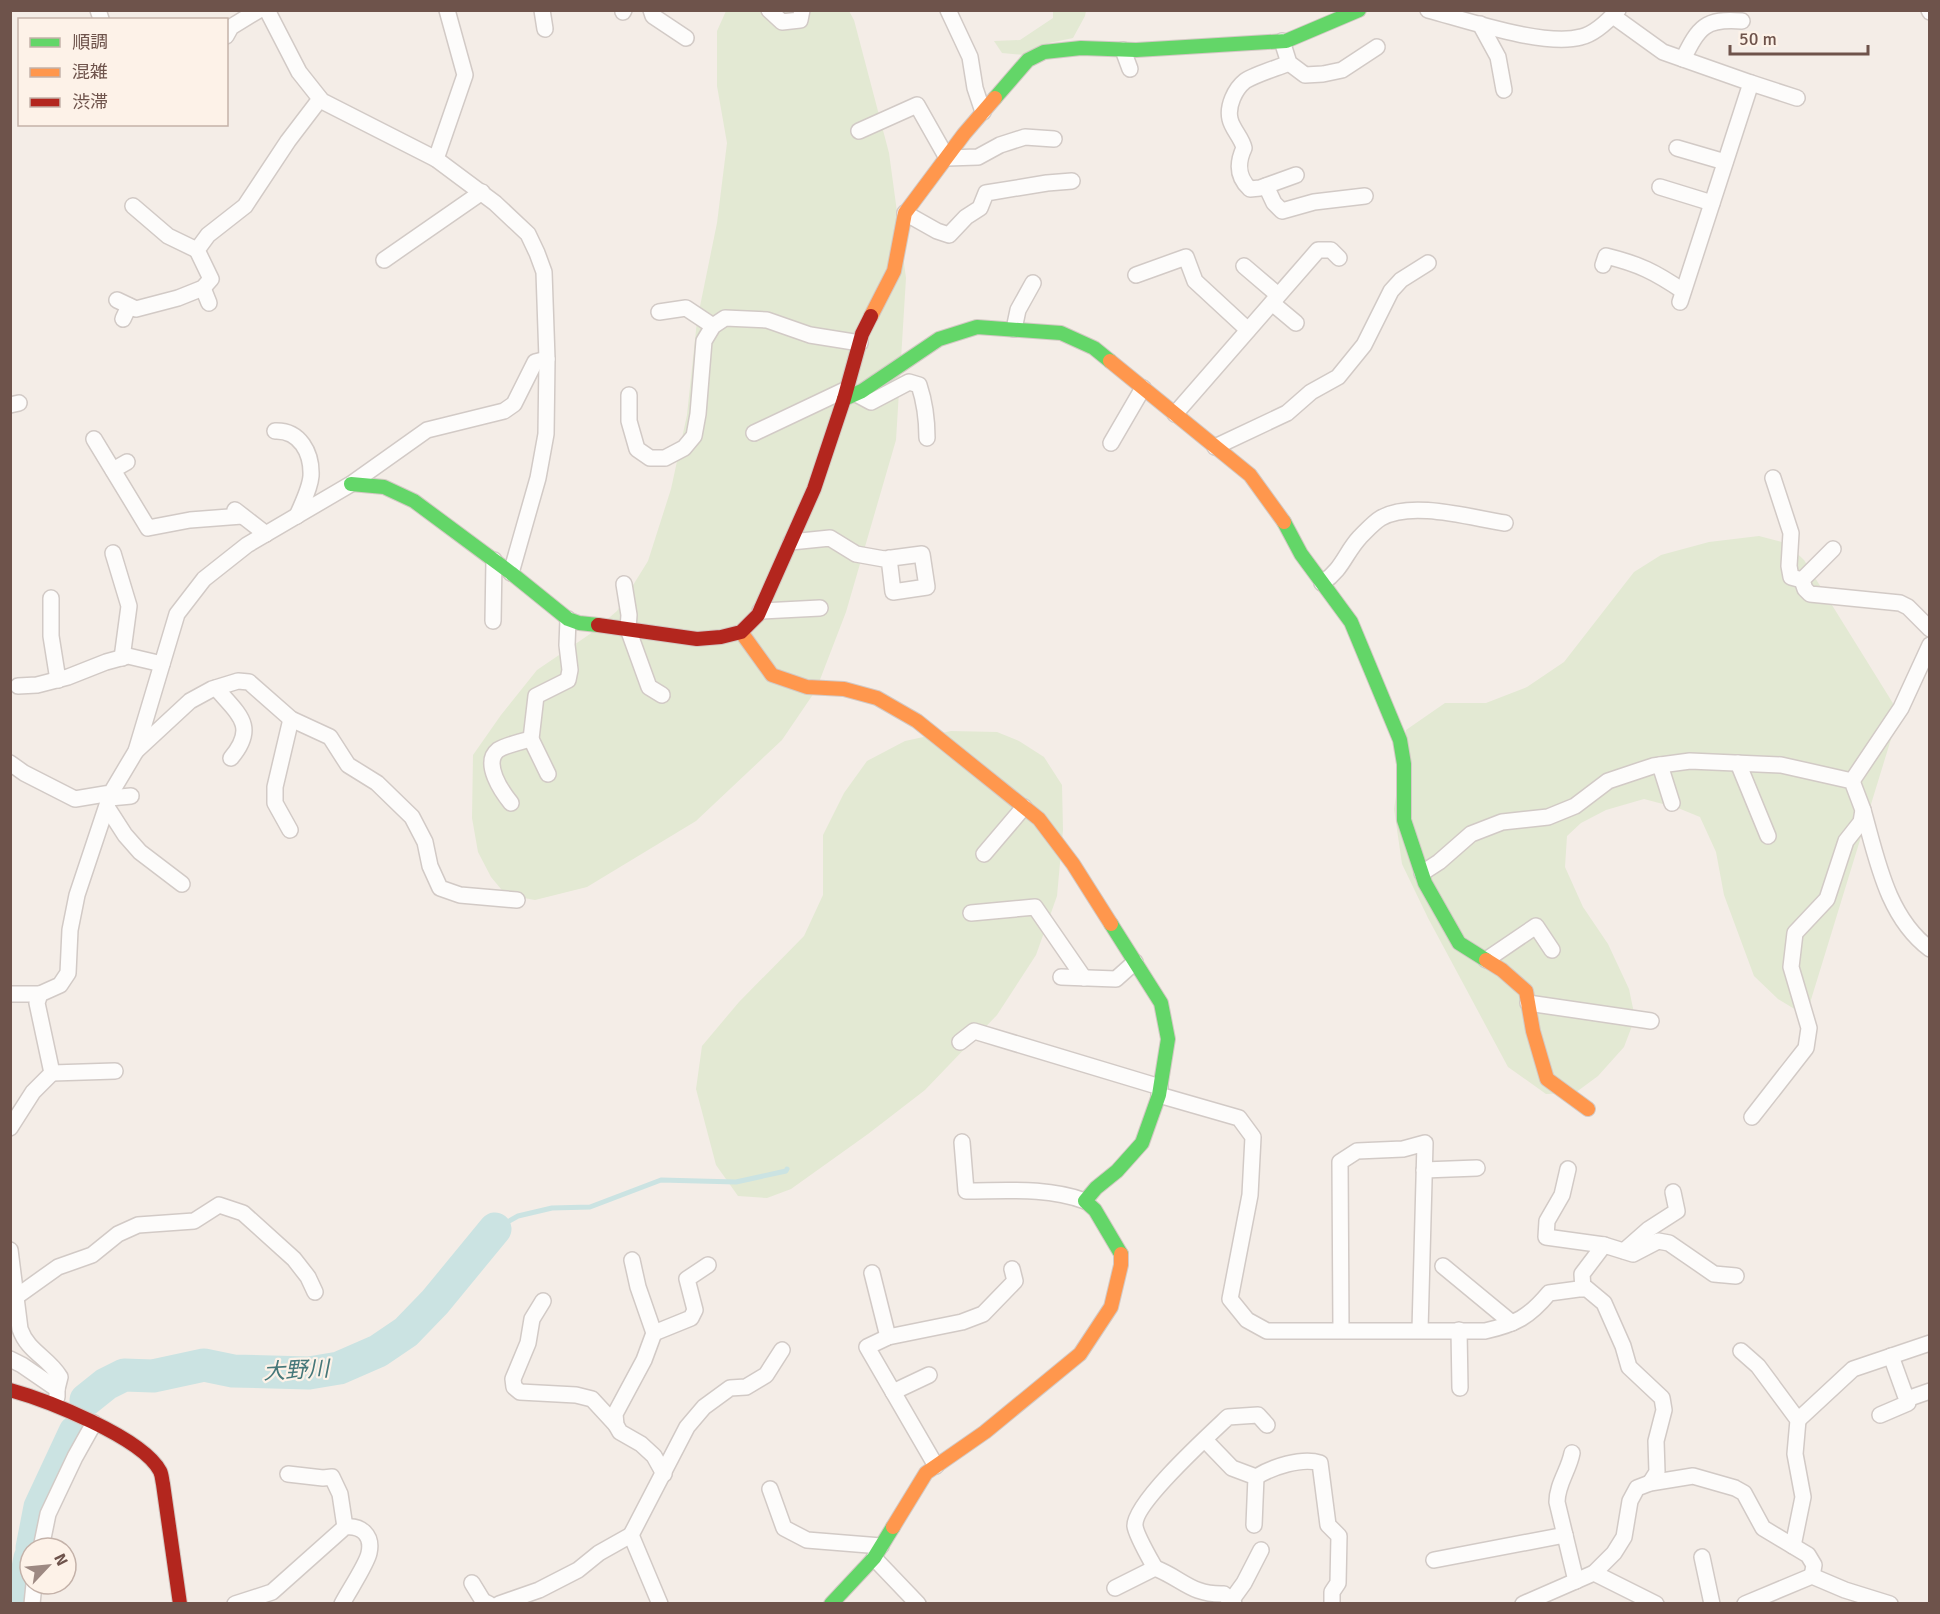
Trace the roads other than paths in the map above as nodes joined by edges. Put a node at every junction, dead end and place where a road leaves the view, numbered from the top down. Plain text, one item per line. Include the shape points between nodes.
1 (259, 10) edge
2 (267, 10) edge
3 (447, 10) edge
4 (651, 10) edge
5 (769, 10) edge
6 (802, 10) edge
7 (948, 10) edge
8 (1359, 10) edge
9 (1428, 10) edge
10 (1616, 13) edge
11 (1742, 21) dead end
12 (1480, 24) junction
13 (228, 32) edge
14 (686, 38) dead end
15 (1282, 41) junction
16 (1377, 47) dead end
17 (1123, 50) junction
18 (1683, 59) junction
19 (1289, 63) junction
20 (1130, 69) dead end
21 (1751, 83) junction
22 (1504, 90) dead end
23 (1797, 98) dead end
24 (320, 99) junction
25 (984, 112) junction
26 (859, 131) dead end
27 (1054, 139) dead end
28 (1677, 148) dead end
29 (947, 158) junction
30 (436, 159) junction
31 (1725, 162) junction
32 (1296, 175) dead end
33 (1072, 181) dead end
34 (1266, 186) junction
35 (1660, 187) dead end
36 (482, 192) junction
37 (1365, 196) dead end
38 (1712, 203) junction
39 (133, 206) dead end
40 (905, 213) junction
41 (197, 250) junction
42 (1339, 258) dead end
43 (384, 260) dead end
44 (1428, 263) dead end
45 (1603, 265) dead end
46 (1244, 266) dead end
47 (1136, 275) dead end
48 (1034, 283) dead end
49 (203, 288) junction
50 (1275, 299) junction
51 (209, 303) dead end
52 (123, 308) dead end
53 (659, 312) dead end
54 (1296, 323) dead end
55 (713, 326) junction
56 (1014, 329) junction
57 (1248, 330) junction
58 (860, 343) junction
59 (547, 359) junction
60 (1143, 388) junction
61 (849, 394) junction
62 (629, 395) dead end
63 (1175, 414) junction
64 (276, 431) dead end
65 (754, 433) dead end
66 (927, 438) dead end
67 (94, 439) dead end
68 (1111, 443) dead end
69 (1215, 447) junction
70 (128, 462) dead end
71 (113, 470) junction
72 (1773, 478) dead end
73 (351, 484) junction
74 (297, 516) junction
75 (1505, 523) dead end
76 (266, 534) junction
77 (791, 542) junction
78 (1833, 549) dead end
79 (112, 553) dead end
80 (889, 558) dead end
81 (495, 560) junction
82 (511, 573) junction
83 (1802, 580) junction
84 (1322, 583) junction
85 (624, 584) dead end
86 (51, 598) dead end
87 (820, 608) dead end
88 (760, 611) junction
89 (568, 619) junction
90 (493, 621) dead end
91 (1929, 628) edge
92 (628, 629) junction
93 (741, 632) junction
94 (1929, 645) edge
95 (122, 658) junction
96 (162, 664) junction
97 (58, 680) junction
98 (18, 686) dead end
99 (216, 688) junction
100 (662, 695) dead end
101 (291, 719) junction
102 (531, 739) junction
103 (136, 751) junction
104 (231, 758) dead end
105 (1738, 763) junction
106 (11, 765) edge
107 (1660, 765) junction
108 (548, 774) dead end
109 (1852, 781) junction
110 (131, 796) dead end
111 (109, 799) junction
112 (511, 803) dead end
113 (1672, 803) dead end
114 (1024, 807) junction
115 (1863, 810) junction
116 (290, 830) dead end
117 (1768, 836) dead end
118 (984, 854) dead end
119 (1422, 873) junction
120 (182, 884) dead end
121 (517, 900) dead end
122 (971, 913) dead end
123 (1929, 949) edge
124 (1552, 950) dead end
125 (1486, 960) junction
126 (1135, 962) junction
127 (1061, 977) dead end
128 (1084, 978) junction
129 (10, 994) edge
130 (40, 994) junction
131 (1528, 1003) junction
132 (1651, 1021) dead end
133 (960, 1042) dead end
134 (115, 1071) dead end
135 (52, 1073) junction
136 (1159, 1091) junction
137 (1588, 1109) dead end
138 (1752, 1117) dead end
139 (10, 1128) edge
140 (962, 1142) dead end
141 (1477, 1168) dead end
142 (1568, 1169) dead end
143 (1424, 1170) junction
144 (1673, 1192) dead end
145 (1085, 1201) junction
146 (1604, 1245) junction
147 (10, 1250) edge
148 (1624, 1251) junction
149 (632, 1260) dead end
150 (708, 1265) dead end
151 (1443, 1266) dead end
152 (1012, 1269) dead end
153 (872, 1273) dead end
154 (1736, 1276) dead end
155 (1583, 1289) junction
156 (315, 1292) dead end
157 (16, 1297) junction
158 (543, 1301) dead end
159 (1512, 1323) junction
160 (1341, 1330) junction
161 (1420, 1330) junction
162 (1459, 1330) junction
163 (654, 1334) junction
164 (888, 1337) junction
165 (1929, 1343) edge
166 (782, 1350) dead end
167 (1741, 1351) dead end
168 (1891, 1356) junction
169 (10, 1359) edge
170 (929, 1375) dead end
171 (1460, 1388) dead end
172 (57, 1389) junction
173 (10, 1390) edge
174 (1929, 1391) edge
175 (893, 1392) junction
176 (1907, 1399) junction
177 (55, 1406) junction
178 (1880, 1415) dead end
179 (1798, 1420) junction
180 (94, 1423) junction
181 (616, 1425) junction
182 (1267, 1425) dead end
183 (1205, 1440) junction
184 (1572, 1453) dead end
185 (936, 1466) junction
186 (288, 1474) dead end
187 (664, 1474) junction
188 (1256, 1477) junction
189 (1650, 1483) junction
190 (770, 1489) dead end
191 (1254, 1525) dead end
192 (345, 1527) junction
193 (631, 1535) junction
194 (1565, 1535) junction
195 (43, 1536) edge
196 (1793, 1546) junction
197 (1261, 1550) dead end
198 (878, 1552) junction
199 (1702, 1557) dead end
200 (1434, 1560) dead end
201 (1155, 1569) junction
202 (1594, 1573) junction
203 (1812, 1576) junction
204 (1576, 1581) junction
205 (472, 1583) dead end
206 (1114, 1588) dead end
207 (1868, 1600) edge
208 (1232, 1602) edge
209 (180, 1604) edge
210 (235, 1604) edge
211 (342, 1604) edge
212 (489, 1604) edge
213 (499, 1604) edge
214 (660, 1604) edge
215 (831, 1604) edge
216 (918, 1604) edge
217 (1332, 1604) edge
218 (1523, 1604) edge
219 (1656, 1604) edge
220 (1712, 1604) edge
221 (1745, 1604) edge
222 (1890, 1604) edge

1 - 13 street
2 - 24 street via 299,72
3 - 30 street via 465,75
4 - 14 street via 653,16
5 - 6 street via 782,22 800,20
7 - 25 street via 970,57
8 - 15 street
9 - 12 street
10 - 12 street via 1581,38 1529,37
10 - 18 street via 1663,52
11 - 18 street via 1720,20 1705,26
12 - 22 street via 1498,57
15 - 17 street
15 - 19 street
16 - 19 street via 1342,70 1323,74 1305,75
17 - 20 street
17 - 25 street via 1081,48 1044,52 1028,60
18 - 21 street
19 - 34 street via 1245,81 1230,106 1230,121 1245,148 1238,169 1242,182 1250,189
21 - 23 street
21 - 31 street
24 - 30 street
24 - 41 street via 245,206 208,235
25 - 29 street
26 - 29 street via 917,105
27 - 29 street via 1025,137 1000,144 978,157
28 - 31 street
29 - 40 street
30 - 36 street
31 - 38 street
32 - 34 street
33 - 40 street via 986,193 980,208 949,234
34 - 37 street via 1282,211 1314,202
35 - 38 street
36 - 43 street
36 - 59 street via 528,234 537,253 544,272
38 - 45 street via 1681,296 1656,273 1636,263 1606,255
39 - 41 street via 168,236
40 - 58 street via 894,271
41 - 49 street via 211,279
42 - 50 street via 1331,250 1318,250
44 - 69 street via 1391,291 1364,345 1338,377 1311,392 1287,413
46 - 50 street
47 - 57 street via 1186,257 1195,281
48 - 56 street via 1018,310
49 - 51 street
49 - 52 street via 136,309
50 - 54 street
50 - 57 street
53 - 55 street via 686,308
55 - 58 street via 725,318 767,320 810,335
55 - 62 street via 704,341 694,436 684,448 665,458 650,458 637,449 629,422
56 - 60 street via 1061,333 1094,348
56 - 61 street via 977,327 939,339
57 - 63 street
58 - 61 street
59 - 73 street via 535,362 514,404 504,411 427,430
59 - 82 street via 546,434
60 - 63 street
60 - 68 street
61 - 65 street
61 - 66 street via 871,402 909,382 919,385
61 - 77 street
63 - 69 street
64 - 74 street via 286,431 302,441 309,456 311,477
67 - 71 street
69 - 84 street via 1250,475
70 - 71 street
71 - 76 street via 148,528 238,513
72 - 83 street via 1791,533 1791,577
73 - 74 street
73 - 81 street via 384,488 414,501
74 - 76 street
75 - 84 street via 1401,511 1381,518 1359,538 1335,574
76 - 96 street via 204,579 177,614
77 - 80 street via 830,538 856,554
77 - 88 street
78 - 83 street
79 - 95 street via 129,606
81 - 82 street
81 - 90 street
82 - 89 street
83 - 91 street via 1810,594 1900,603
84 - 119 street via 1351,622 1400,740 1404,820
85 - 92 street
86 - 97 street via 51,636
87 - 88 street
88 - 93 street
89 - 92 street
89 - 102 street via 568,680 536,696
92 - 93 street via 697,639
92 - 100 street via 649,687
93 - 114 street via 772,675 807,687 844,689 877,698 917,721
94 - 109 street via 1901,708
95 - 96 street
95 - 97 street
96 - 103 street
97 - 98 street
99 - 101 street via 249,682
99 - 103 street via 190,701
99 - 104 street via 242,719 245,731 242,745
101 - 116 street via 274,787 276,803
101 - 121 street via 330,737 348,765 377,783 412,817 440,888 460,895
102 - 108 street
102 - 112 street via 498,751 492,760 500,790
103 - 111 street
105 - 107 street via 1690,761
105 - 109 street via 1781,765
105 - 117 street
106 - 111 street via 75,799
107 - 113 street
107 - 119 street via 1608,781 1575,806 1548,817 1502,822 1471,834
109 - 115 street
110 - 111 street
111 - 120 street via 124,835
111 - 130 street via 77,895 68,973 60,984
114 - 118 street
114 - 126 street via 1039,819 1073,864
115 - 123 street via 1891,901 1915,938
115 - 138 street via 1861,822 1846,841 1827,899 1795,933 1791,967 1809,1028 1806,1048
119 - 125 street via 1459,943
122 - 128 street via 1035,907
124 - 125 street via 1536,926
125 - 131 street via 1526,991
126 - 128 street via 1116,979
126 - 136 street via 1161,1004 1166,1027 1168,1039
127 - 128 street
129 - 130 street
130 - 135 street via 37,1003
131 - 132 street
131 - 137 street via 1547,1079
133 - 136 street via 974,1031
134 - 135 street
135 - 139 street via 33,1092
136 - 145 street via 1142,1143
136 - 160 street via 1239,1118 1253,1137 1250,1194 1230,1299 1247,1320 1267,1330
140 - 145 street via 966,1191 1038,1190
141 - 143 street
142 - 146 street via 1562,1195 1547,1221 1546,1238
143 - 160 street via 1425,1143 1403,1149 1358,1151 1340,1161
143 - 161 street
144 - 148 street via 1677,1211
145 - 185 street via 1121,1252 1111,1307 1080,1354 985,1432
146 - 148 street
146 - 155 street via 1582,1274
147 - 157 street
148 - 154 street via 1633,1254 1658,1241 1669,1243 1714,1274
149 - 163 street
150 - 163 street via 687,1279 694,1310 691,1318
151 - 159 street
152 - 164 street via 1015,1281 983,1314
153 - 164 street
155 - 159 street via 1549,1293 1534,1310
155 - 189 street via 1604,1303 1629,1366 1662,1398 1664,1410 1656,1441 1658,1472
156 - 157 street via 294,1258 243,1213 219,1205 194,1221 138,1225 117,1234 92,1255 58,1267
157 - 172 street via 24,1341 55,1368 60,1377
158 - 181 street via 532,1319 528,1343 513,1379 514,1387 520,1392 592,1399
159 - 162 street via 1485,1331
160 - 161 street
161 - 162 street
162 - 171 street
163 - 181 street via 615,1414
164 - 175 street via 867,1347
165 - 168 street
166 - 187 street via 766,1374 746,1387 730,1388 704,1407 687,1427
167 - 179 street via 1758,1366
168 - 176 street
168 - 179 street via 1853,1369
169 - 172 street
170 - 175 street
172 - 177 street
173 - 177 street
174 - 176 street
175 - 185 street
176 - 178 street via 1908,1403
177 - 180 street
179 - 196 street via 1795,1454 1803,1497
180 - 195 street via 48,1514
180 - 209 street via 145,1454 159,1469
181 - 187 street via 654,1456
182 - 183 street via 1258,1415 1228,1417
183 - 188 street via 1232,1468
183 - 201 street via 1138,1512 1135,1526
184 - 194 street via 1557,1491
185 - 198 street via 926,1473
186 - 192 street via 332,1477 340,1494
187 - 193 street
188 - 191 street
188 - 217 street via 1271,1468 1320,1462 1328,1525 1338,1536 1338,1583 1332,1592
189 - 196 street via 1693,1476 1735,1488 1744,1493 1763,1528
189 - 202 street via 1637,1488 1630,1501 1624,1538
190 - 198 street via 784,1528 807,1540
192 - 210 street via 272,1592
192 - 211 street via 364,1531 369,1553
193 - 213 street via 578,1570
193 - 214 street
194 - 200 street
194 - 204 street
196 - 203 street via 1809,1555 1814,1565
197 - 208 street
198 - 215 street
198 - 216 street
199 - 220 street
201 - 206 street
201 - 208 street via 1196,1592 1224,1594
202 - 204 street
202 - 219 street
203 - 207 street
203 - 221 street
204 - 218 street
205 - 212 street
207 - 222 street

